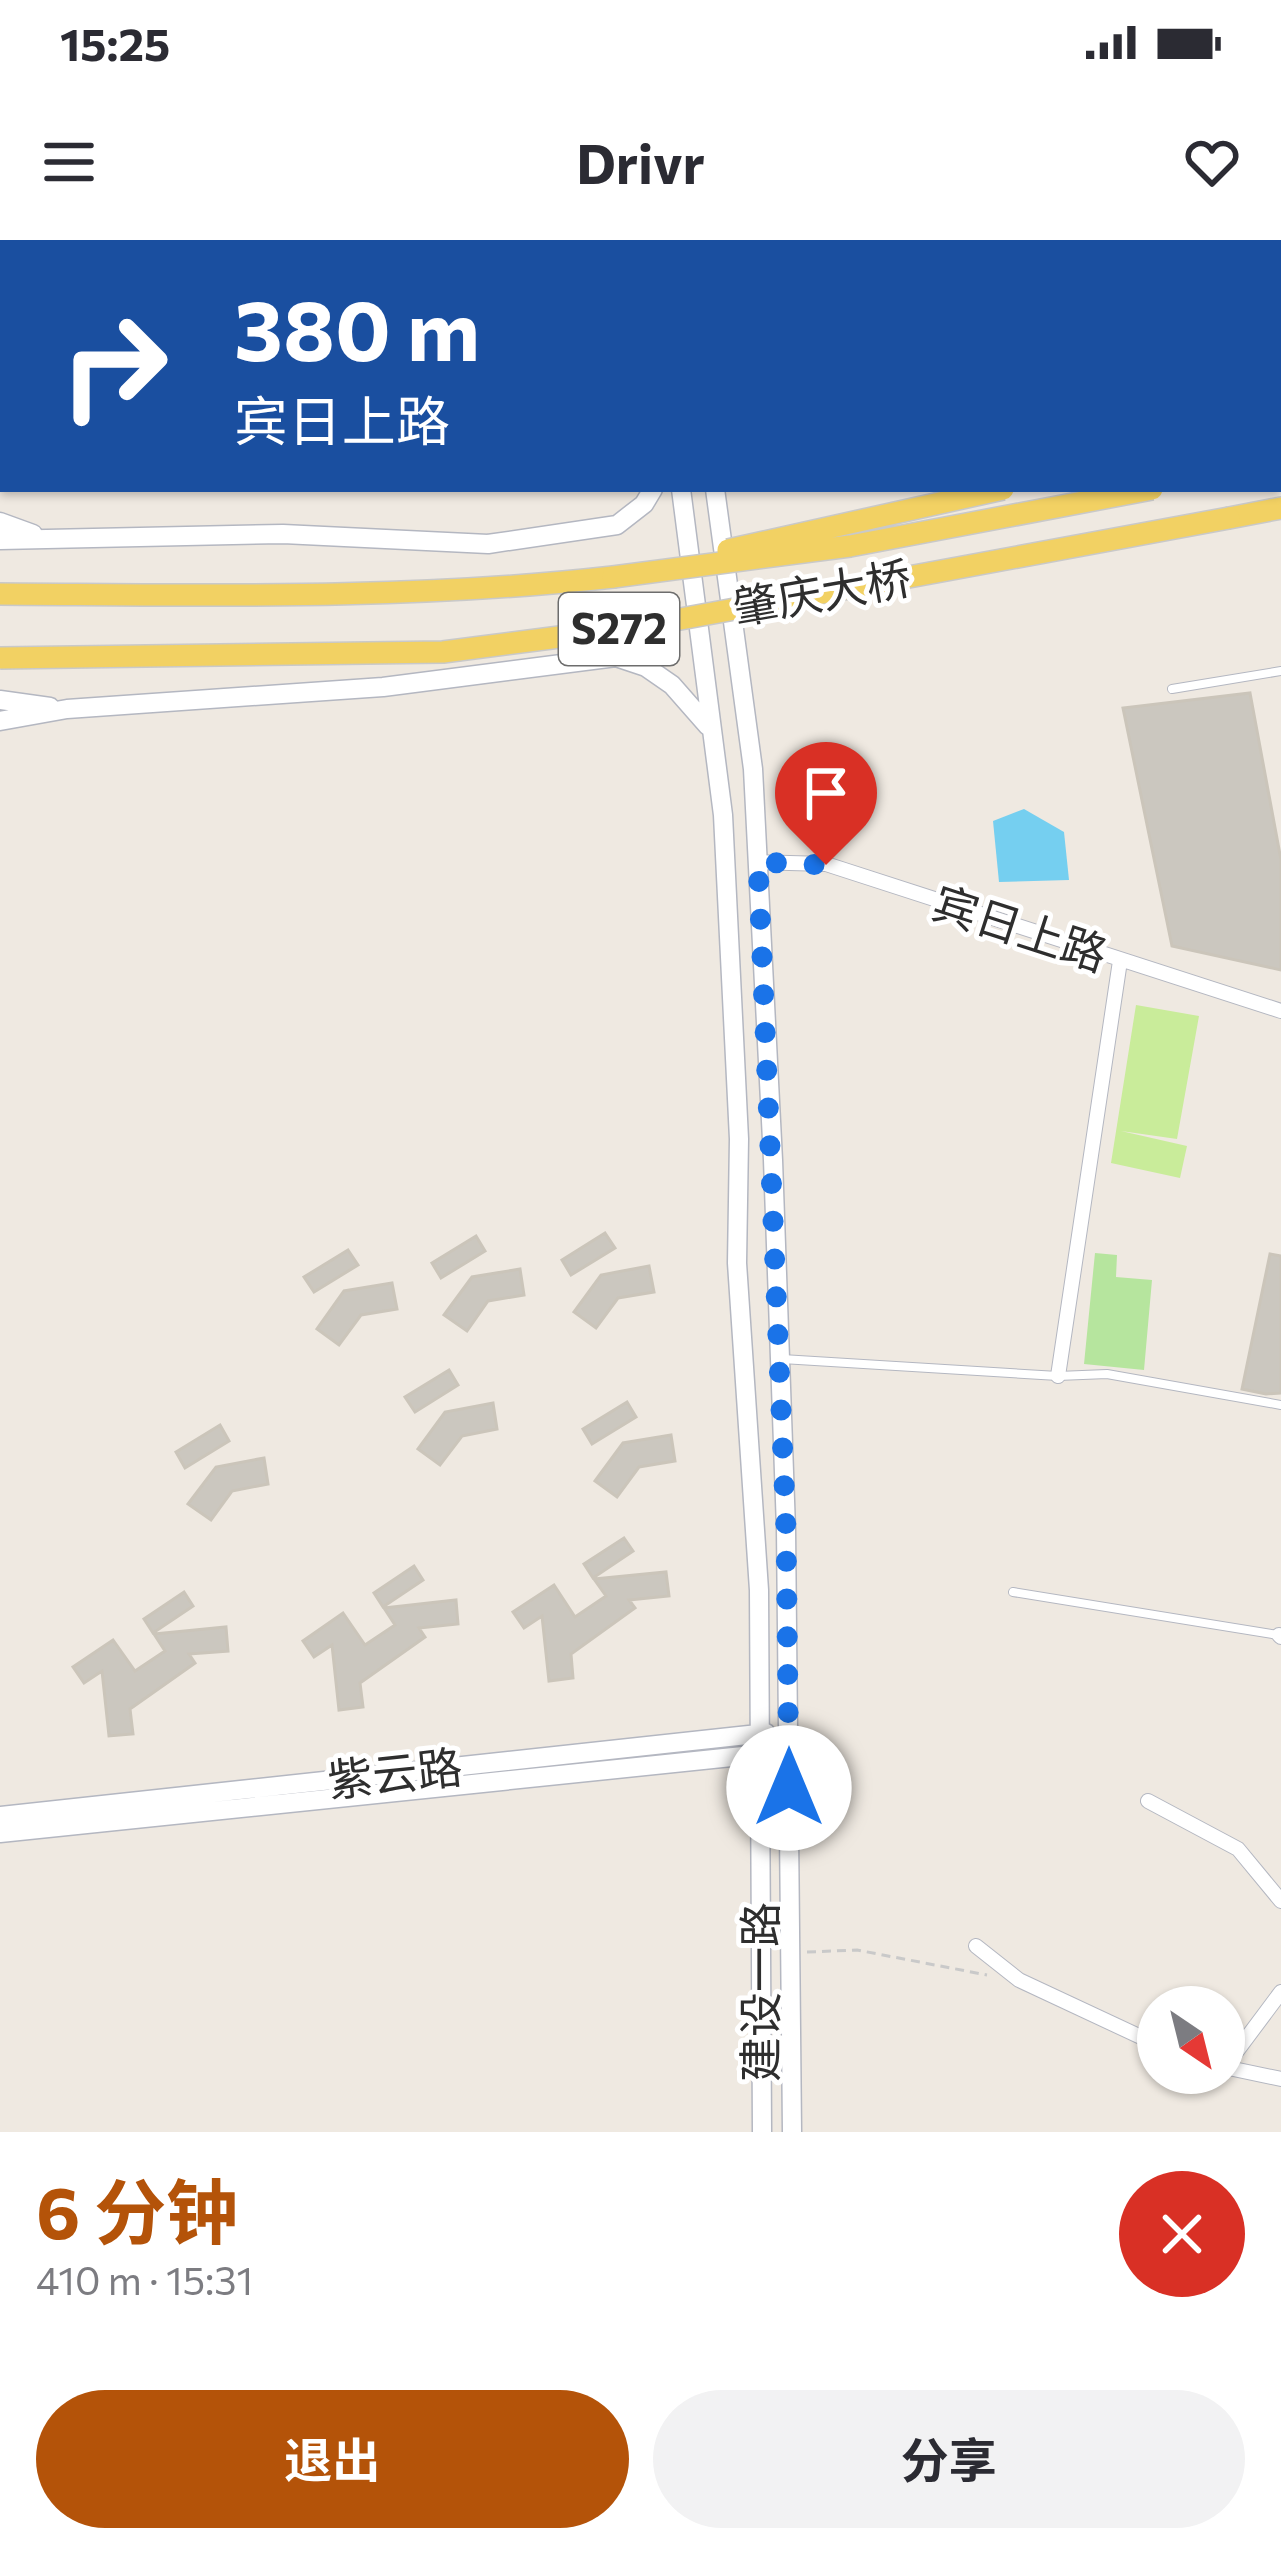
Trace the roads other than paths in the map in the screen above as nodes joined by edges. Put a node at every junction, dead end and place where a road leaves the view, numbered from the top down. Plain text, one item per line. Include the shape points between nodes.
1 (651, 492) edge
2 (681, 492) edge
3 (715, 492) edge
4 (990, 492) edge
5 (1136, 492) edge
6 (1281, 512) edge
7 (0, 523) edge
8 (49, 539) junction
9 (0, 540) edge
10 (613, 577) junction
11 (0, 594) edge
12 (0, 658) edge
13 (1281, 671) edge
14 (1172, 689) dead end
15 (0, 700) edge
16 (67, 710) junction
17 (0, 721) edge
18 (708, 726) junction
19 (758, 862) junction
20 (1120, 961) junction
21 (1281, 1011) edge
22 (780, 1359) junction
23 (1058, 1376) junction
24 (1281, 1405) edge
25 (1013, 1592) dead end
26 (1280, 1635) edge
27 (789, 1741) junction
28 (760, 1744) junction
29 (1148, 1801) dead end
30 (0, 1816) edge
31 (0, 1833) edge
32 (760, 1898) junction
33 (790, 1900) junction
34 (1281, 1900) edge
35 (976, 1946) dead end
36 (1281, 1992) edge
37 (1137, 2035) edge
38 (1245, 2040) edge
39 (1245, 2071) edge
40 (1281, 2079) edge
41 (762, 2132) edge
42 (792, 2132) edge

1 - 8 main road via 617,525 488,544 283,534
2 - 18 main road, 建设一路
3 - 19 main road, 建设一路
4 - 10 main road, bridge
5 - 10 main road, 肇庆大桥 / S272, bridge via 850,546
6 - 12 main road, 肇庆大桥 / S272, bridge via 637,627 442,652
7 - 8 main road
8 - 9 main road
10 - 11 main road, 肇庆大桥 / S272 via 314,597
13 - 14 lane
15 - 16 main road
16 - 17 main road
16 - 18 main road via 383,687 616,657 672,686
18 - 28 main road, 建设一路 via 723,815
19 - 20 street, 宾日上路 via 826,865
19 - 22 main road, 建设一路
20 - 21 street, 宾日上路
20 - 23 street
22 - 23 lane
22 - 27 main road, 建设一路
23 - 24 lane via 1107,1374
25 - 26 lane
27 - 28 main road, 紫云路
27 - 33 main road, 建设一路
28 - 30 main road, 紫云路
28 - 31 main road, 紫云路
28 - 32 main road, 建设一路
29 - 34 street via 1238,1849
32 - 33 main road
32 - 41 main road, 建设一路
33 - 42 main road, 建设一路
35 - 37 street via 1018,1980
36 - 38 street
39 - 40 street

